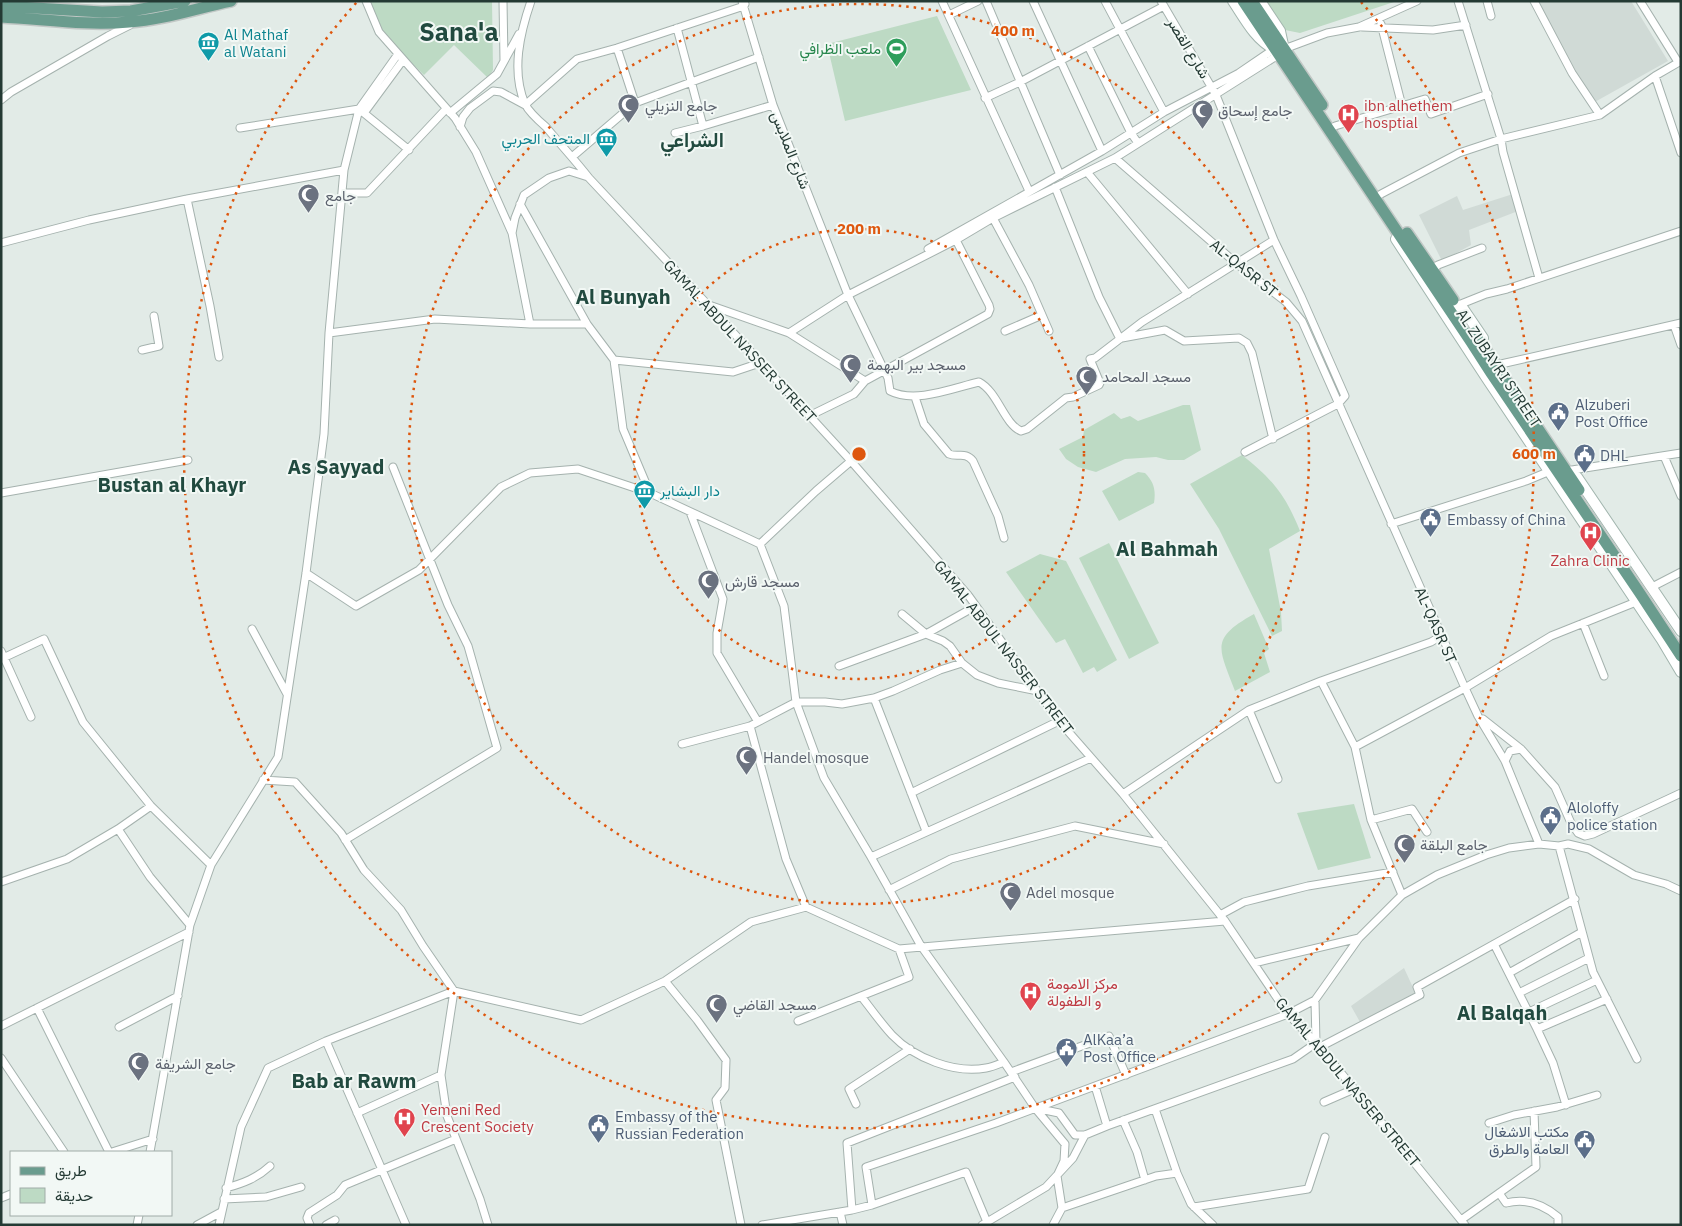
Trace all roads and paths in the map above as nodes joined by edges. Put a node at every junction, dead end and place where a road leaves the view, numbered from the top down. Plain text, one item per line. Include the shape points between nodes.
1 (185, 1) edge
2 (231, 1) edge
3 (366, 1) edge
4 (503, 1) edge
5 (531, 1) edge
6 (942, 1) edge
7 (978, 1) edge
8 (986, 1) edge
9 (1033, 1) edge
10 (1105, 1) edge
11 (1233, 1) edge
12 (1243, 1) edge
13 (1252, 1) edge
14 (1260, 1) edge
15 (1417, 1) edge
16 (1458, 1) edge
17 (1487, 1) edge
18 (1534, 1) edge
19 (1640, 1) edge
20 (744, 3) edge
21 (1162, 4) edge
22 (1, 6) edge
23 (949, 15) junction
24 (1491, 16) dead end
25 (1, 17) edge
26 (101, 18) junction
27 (1379, 18) junction
28 (140, 21) junction
29 (524, 24) junction
30 (1466, 25) junction
31 (1359, 27) junction
32 (677, 28) junction
33 (1383, 28) junction
34 (1120, 29) junction
35 (1088, 46) junction
36 (617, 48) junction
37 (1279, 51) junction
38 (398, 54) junction
39 (759, 57) junction
40 (403, 60) junction
41 (1060, 61) junction
42 (1680, 61) edge
43 (504, 62) junction
44 (1655, 76) junction
45 (691, 81) junction
46 (1020, 82) junction
47 (1212, 87) junction
48 (1488, 94) junction
49 (1216, 95) junction
50 (985, 98) junction
51 (1, 100) edge
52 (635, 103) junction
53 (526, 105) junction
54 (773, 105) junction
55 (1402, 106) junction
56 (362, 111) junction
57 (448, 111) junction
58 (1164, 112) junction
59 (1600, 115) junction
60 (703, 126) junction
61 (1335, 126) junction
62 (460, 127) junction
63 (240, 128) dead end
64 (675, 133) dead end
65 (1131, 133) junction
66 (1502, 139) junction
67 (1138, 143) junction
68 (409, 150) junction
69 (1102, 151) junction
70 (1681, 153) edge
71 (572, 157) junction
72 (1115, 158) junction
73 (344, 170) junction
74 (1087, 172) junction
75 (1060, 174) junction
76 (588, 178) junction
77 (1055, 187) junction
78 (1029, 191) junction
79 (342, 193) junction
80 (1381, 194) junction
81 (187, 199) junction
82 (520, 204) junction
83 (993, 218) junction
84 (1681, 231) edge
85 (512, 233) junction
86 (956, 240) junction
87 (1274, 240) junction
88 (1, 243) edge
89 (1482, 248) dead end
90 (1237, 264) junction
91 (1432, 269) junction
92 (883, 277) junction
93 (1539, 278) junction
94 (1188, 294) junction
95 (848, 295) junction
96 (1301, 296) junction
97 (1286, 302) junction
98 (708, 305) junction
99 (1456, 306) junction
100 (1042, 315) junction
101 (154, 316) dead end
102 (530, 324) junction
103 (588, 324) junction
104 (1677, 324) edge
105 (1005, 330) dead end
106 (1049, 331) dead end
107 (329, 333) junction
108 (789, 333) junction
109 (1120, 339) junction
110 (1681, 345) edge
111 (142, 350) dead end
112 (219, 357) dead end
113 (614, 360) junction
114 (760, 362) junction
115 (1501, 364) junction
116 (884, 371) junction
117 (865, 382) junction
118 (915, 397) junction
119 (1338, 404) junction
120 (809, 416) junction
121 (1273, 439) junction
122 (1246, 452) dead end
123 (1681, 453) edge
124 (1664, 456) junction
125 (188, 460) dead end
126 (851, 461) junction
127 (393, 467) dead end
128 (1552, 469) junction
129 (1572, 470) junction
130 (650, 492) junction
131 (1, 493) edge
132 (1681, 496) edge
133 (690, 512) junction
134 (1391, 524) junction
135 (1004, 538) dead end
136 (760, 544) junction
137 (429, 559) junction
138 (1621, 560) junction
139 (1681, 572) edge
140 (306, 573) junction
141 (1652, 587) junction
142 (1636, 602) junction
143 (976, 606) junction
144 (902, 614) dead end
145 (1583, 623) junction
146 (252, 629) dead end
147 (1681, 631) edge
148 (926, 634) junction
149 (1441, 636) junction
150 (1681, 643) edge
151 (2, 656) edge
152 (1681, 656) edge
153 (962, 663) junction
154 (838, 666) dead end
155 (1681, 672) edge
156 (1604, 676) dead end
157 (1320, 681) junction
158 (1465, 688) junction
159 (1038, 691) junction
160 (287, 694) junction
161 (874, 698) junction
162 (796, 702) junction
163 (1249, 710) junction
164 (1478, 716) junction
165 (31, 717) dead end
166 (1059, 721) junction
167 (758, 722) junction
168 (750, 726) junction
169 (682, 744) dead end
170 (1355, 747) junction
171 (1521, 749) junction
172 (1091, 758) junction
173 (1505, 761) junction
174 (1278, 779) dead end
175 (263, 780) junction
176 (911, 793) junction
177 (1681, 793) edge
178 (1123, 794) junction
179 (151, 806) junction
180 (1371, 820) junction
181 (1571, 823) junction
182 (118, 829) junction
183 (926, 831) junction
184 (1427, 832) dead end
185 (345, 840) junction
186 (1164, 844) junction
187 (1540, 844) junction
188 (1568, 844) junction
189 (1559, 846) junction
190 (871, 857) junction
191 (211, 865) junction
192 (1393, 872) junction
193 (1, 882) edge
194 (889, 890) junction
195 (1681, 892) edge
196 (1402, 895) junction
197 (1575, 898) junction
198 (806, 907) junction
199 (1220, 915) junction
200 (1225, 921) junction
201 (189, 929) junction
202 (1582, 932) junction
203 (1359, 938) junction
204 (1494, 944) junction
205 (921, 946) junction
206 (899, 949) junction
207 (1589, 958) junction
208 (1254, 963) junction
209 (1509, 973) junction
210 (1597, 980) junction
211 (665, 981) junction
212 (454, 991) junction
213 (1519, 993) junction
214 (178, 996) junction
215 (861, 996) junction
216 (1607, 999) junction
217 (1315, 1000) junction
218 (37, 1008) junction
219 (1529, 1012) junction
220 (1288, 1014) junction
221 (798, 1021) dead end
222 (1, 1026) edge
223 (119, 1027) dead end
224 (1538, 1029) junction
225 (326, 1041) junction
226 (1318, 1045) junction
227 (910, 1049) junction
228 (1, 1058) edge
229 (1637, 1059) dead end
230 (1004, 1062) junction
231 (1013, 1074) junction
232 (441, 1075) junction
233 (1126, 1075) junction
234 (1095, 1086) junction
235 (1354, 1089) junction
236 (1597, 1095) dead end
237 (1324, 1102) dead end
238 (856, 1104) dead end
239 (1566, 1105) junction
240 (1035, 1108) junction
241 (1155, 1109) junction
242 (1534, 1111) junction
243 (357, 1113) junction
244 (1123, 1120) junction
245 (1489, 1123) dead end
246 (1107, 1126) junction
247 (1086, 1135) junction
248 (1325, 1137) dead end
249 (456, 1138) junction
250 (153, 1139) junction
251 (63, 1151) edge
252 (110, 1151) edge
253 (114, 1151) edge
254 (150, 1151) edge
255 (270, 1166) dead end
256 (381, 1169) junction
257 (1178, 1172) junction
258 (1057, 1176) junction
259 (1145, 1180) junction
260 (301, 1187) dead end
261 (226, 1188) junction
262 (1499, 1193) junction
263 (224, 1199) junction
264 (872, 1205) junction
265 (1194, 1207) junction
266 (1062, 1208) junction
267 (852, 1210) junction
268 (221, 1212) junction
269 (840, 1212) junction
270 (334, 1220) dead end
271 (1463, 1222) edge
272 (984, 1223) edge
273 (197, 1225) edge
274 (219, 1225) edge
275 (310, 1225) edge
276 (326, 1225) edge
277 (406, 1225) edge
278 (488, 1225) edge
279 (741, 1225) edge
280 (762, 1225) edge
281 (843, 1225) edge
282 (1053, 1225) edge
283 (1213, 1225) edge
284 (1558, 1225) edge

1 - 26 main road
2 - 28 main road
3 - 38 street via 379,32
4 - 43 street
5 - 29 street, GAMAL ABDUL NASSER STREET
6 - 23 street
7 - 23 street
8 - 46 street
9 - 41 street
10 - 34 street
11 - 37 main road via 1257,37
12 - 37 main road, AL ZUBAYRI STREET
13 - 37 main road, AL ZUBAYRI STREET
14 - 37 main road via 1280,31
15 - 27 street
16 - 30 street
17 - 24 street
18 - 59 street via 1572,73
19 - 42 street
20 - 32 street
20 - 39 street, شارع الملابس
21 - 34 street
21 - 47 street, شارع القصر
22 - 26 main road
23 - 50 street
25 - 26 main road
26 - 28 main road
27 - 31 street
27 - 33 street
28 - 51 street via 108,36
29 - 43 street
29 - 53 street, GAMAL ABDUL NASSER STREET via 518,63
30 - 33 street via 1432,30
30 - 48 street
31 - 33 street
31 - 37 street via 1327,33
32 - 36 street
32 - 45 street
33 - 55 street
34 - 35 street
34 - 58 street
35 - 41 street
35 - 65 street
36 - 52 street
36 - 53 street via 577,59
37 - 47 street
37 - 49 street
37 - 61 main road, AL ZUBAYRI STREET
37 - 128 main road, AL ZUBAYRI STREET
38 - 40 street
38 - 56 street
39 - 45 street
39 - 54 street, شارع الملابس
40 - 56 street
40 - 57 street
41 - 46 street
41 - 69 street
42 - 44 street
43 - 57 street via 492,79
44 - 59 street
44 - 70 street
45 - 52 street
45 - 60 street
46 - 50 street
46 - 75 street
47 - 49 street, شارع القصر
47 - 58 street
48 - 55 street via 1431,114 1425,99
48 - 66 street
49 - 67 street
49 - 87 street, AL-QASR ST
50 - 78 street
52 - 71 street
53 - 62 street via 493,91 470,108
53 - 71 street, GAMAL ABDUL NASSER STREET
54 - 60 street
54 - 95 street, شارع الملابس
55 - 61 street
56 - 63 street
56 - 68 street
56 - 73 street
57 - 62 street
57 - 68 street
58 - 65 street
59 - 66 street
60 - 64 street
61 - 80 main road, AL ZUBAYRI STREET
62 - 85 street via 476,152
65 - 67 street
65 - 69 street
66 - 80 street via 1459,153
66 - 93 street
67 - 72 street
68 - 79 street via 368,193
69 - 75 street
71 - 76 street, GAMAL ABDUL NASSER STREET
72 - 74 street
72 - 90 street, AL-QASR ST
73 - 79 street
73 - 81 street
74 - 77 street
74 - 94 street
75 - 78 street
76 - 82 street via 569,171 549,178 524,195
76 - 98 street, GAMAL ABDUL NASSER STREET
77 - 83 street
77 - 109 street via 1099,297
78 - 92 street
79 - 107 street
80 - 91 main road, AL ZUBAYRI STREET
81 - 88 street
81 - 112 street
82 - 85 street
82 - 103 street
83 - 86 street
83 - 100 street
84 - 93 street
85 - 102 street
86 - 92 street
86 - 116 street via 989,305 988,314
87 - 90 street
87 - 96 street, AL-QASR ST
89 - 91 street
90 - 94 street
90 - 97 street, AL-QASR ST
91 - 99 main road, AL ZUBAYRI STREET
92 - 95 street
93 - 99 street
94 - 109 street
95 - 108 street
95 - 116 street, شارع الملابس
96 - 97 street
96 - 119 street, AL-QASR ST via 1345,396
97 - 119 street, AL-QASR ST via 1302,321
98 - 108 street
98 - 114 street, GAMAL ABDUL NASSER STREET
99 - 115 main road, AL ZUBAYRI STREET via 1462,306
99 - 138 main road, AL ZUBAYRI STREET
100 - 105 street
100 - 106 street
101 - 111 street via 159,346
102 - 103 street
102 - 107 street via 435,319
103 - 113 street
104 - 110 street
104 - 115 street
107 - 140 street via 324,434
108 - 117 street
109 - 118 street via 1090,359 1100,386 1066,398 1022,431 1013,426 987,386 979,382
109 - 121 street via 1165,330 1184,341 1239,338 1247,343
113 - 114 street via 733,372
113 - 130 street via 622,429
114 - 120 street, GAMAL ABDUL NASSER STREET
115 - 129 main road, AL ZUBAYRI STREET
116 - 117 street
116 - 118 street, شارع الملابس via 890,391
117 - 120 street via 854,394
118 - 135 street via 924,424 949,454 969,456 973,461 998,516
119 - 121 street
119 - 134 street, AL-QASR ST
120 - 126 street, GAMAL ABDUL NASSER STREET
121 - 122 street
123 - 124 street
124 - 129 street
124 - 132 street
125 - 131 street
126 - 136 street
126 - 143 street, GAMAL ABDUL NASSER STREET
127 - 137 street
128 - 134 street via 1526,481
128 - 138 main road, AL ZUBAYRI STREET
129 - 138 main road, AL ZUBAYRI STREET
130 - 133 street
130 - 137 street via 578,469 530,473 501,487
133 - 136 street
133 - 167 street via 723,599 716,653
134 - 149 street, AL-QASR ST
136 - 162 street via 784,606
137 - 140 street via 419,570 356,606
137 - 185 street via 468,646 497,748
138 - 141 main road, AL ZUBAYRI STREET
138 - 142 main road, AL ZUBAYRI STREET
138 - 150 main road, AL ZUBAYRI STREET
138 - 152 main road, AL ZUBAYRI STREET
139 - 141 street
140 - 160 street
141 - 147 main road, AL ZUBAYRI STREET
142 - 145 street
142 - 155 main road, AL ZUBAYRI STREET
143 - 148 street
143 - 159 street, GAMAL ABDUL NASSER STREET
144 - 148 street
145 - 156 street
145 - 158 street via 1551,636
146 - 160 street
148 - 153 street via 950,646
148 - 154 street
149 - 157 street
149 - 158 street, AL-QASR ST
151 - 165 street
151 - 179 street via 44,639 83,722
153 - 159 street via 976,675
153 - 161 street
157 - 163 street
157 - 170 street
158 - 164 street, AL-QASR ST
158 - 170 street
159 - 166 street, GAMAL ABDUL NASSER STREET
160 - 175 street via 278,757
161 - 162 street via 842,704
161 - 176 street
162 - 167 street
162 - 190 street via 824,778
163 - 174 street
163 - 178 street
164 - 171 street
164 - 173 street, AL-QASR ST
166 - 172 street, GAMAL ABDUL NASSER STREET
166 - 176 street
167 - 168 street
168 - 169 street
168 - 198 street via 786,859
170 - 180 street
171 - 173 street via 1510,751
171 - 181 street via 1554,787
172 - 178 street, GAMAL ABDUL NASSER STREET
172 - 183 street
173 - 187 street, AL-QASR ST
175 - 185 street via 295,782
175 - 191 street
176 - 183 street
177 - 181 street via 1593,834 1585,836
178 - 186 street, GAMAL ABDUL NASSER STREET
179 - 182 street
179 - 191 street
180 - 184 street via 1412,809
180 - 192 street
181 - 188 street via 1572,838
182 - 193 street via 67,859
182 - 201 street
183 - 190 street
185 - 212 street via 364,870 400,910
186 - 194 street via 1075,826 951,859
186 - 199 street, GAMAL ABDUL NASSER STREET
187 - 189 street
187 - 196 street via 1509,848 1462,864
188 - 189 street
188 - 195 street via 1589,849 1634,874
189 - 197 street
190 - 194 street
191 - 201 street
192 - 196 street
192 - 199 street via 1308,886 1244,902
194 - 205 street
196 - 203 street
197 - 202 street
197 - 204 street
198 - 206 street
198 - 211 street via 751,922
199 - 200 street, GAMAL ABDUL NASSER STREET
200 - 205 street
200 - 208 street, GAMAL ABDUL NASSER STREET
201 - 214 street
201 - 218 street
202 - 207 street
202 - 209 street
203 - 208 street
203 - 217 street
204 - 209 street
204 - 226 street via 1417,987 1420,995
205 - 206 street
205 - 230 street
206 - 215 street via 909,977
207 - 210 street
207 - 213 street
208 - 220 street, GAMAL ABDUL NASSER STREET
209 - 213 street
210 - 216 street
210 - 219 street
211 - 212 street via 581,1020
211 - 279 street via 726,1060 725,1088 716,1100
212 - 225 street
212 - 232 street
213 - 219 street
214 - 223 street
214 - 250 street
215 - 221 street
215 - 227 street via 893,1036
216 - 224 street
216 - 229 street
217 - 220 street
217 - 226 street
218 - 222 street
218 - 252 street
219 - 224 street
220 - 226 street, GAMAL ABDUL NASSER STREET
220 - 233 street
224 - 239 street
225 - 243 street
225 - 261 street via 268,1068 241,1127
226 - 235 street, GAMAL ABDUL NASSER STREET
226 - 241 street via 1293,1059
227 - 230 street via 945,1067 986,1068
227 - 238 street via 850,1089
228 - 251 street
230 - 231 street
231 - 233 street via 1109,1036
231 - 240 street
231 - 267 street via 847,1143
232 - 243 street
232 - 249 street via 447,1116
233 - 234 street
234 - 240 street
234 - 246 street
235 - 237 street
235 - 271 street, GAMAL ABDUL NASSER STREET
236 - 239 street
239 - 242 street
240 - 247 street via 1059,1114 1075,1135
240 - 258 street via 1066,1144 1064,1162
240 - 264 street via 866,1167
241 - 244 street
241 - 257 street
242 - 245 street
242 - 262 street via 1536,1167
243 - 256 street
244 - 246 street
244 - 259 street
246 - 247 street
247 - 258 street via 1073,1158
248 - 265 street via 1308,1189
249 - 256 street
249 - 278 street
250 - 253 street
250 - 254 street
255 - 261 street via 248,1182
256 - 275 street via 345,1185 337,1195 309,1213
256 - 277 street
257 - 259 street
257 - 265 street
258 - 266 street
258 - 272 street via 1046,1188
259 - 266 street
260 - 263 street via 266,1197
261 - 263 street
262 - 271 street
262 - 284 street via 1506,1203 1538,1204 1558,1216
263 - 268 street
264 - 267 street
264 - 272 street via 966,1172
265 - 283 street
266 - 282 street
267 - 269 street
268 - 273 street
268 - 274 street
269 - 280 street
269 - 281 street
270 - 276 street

